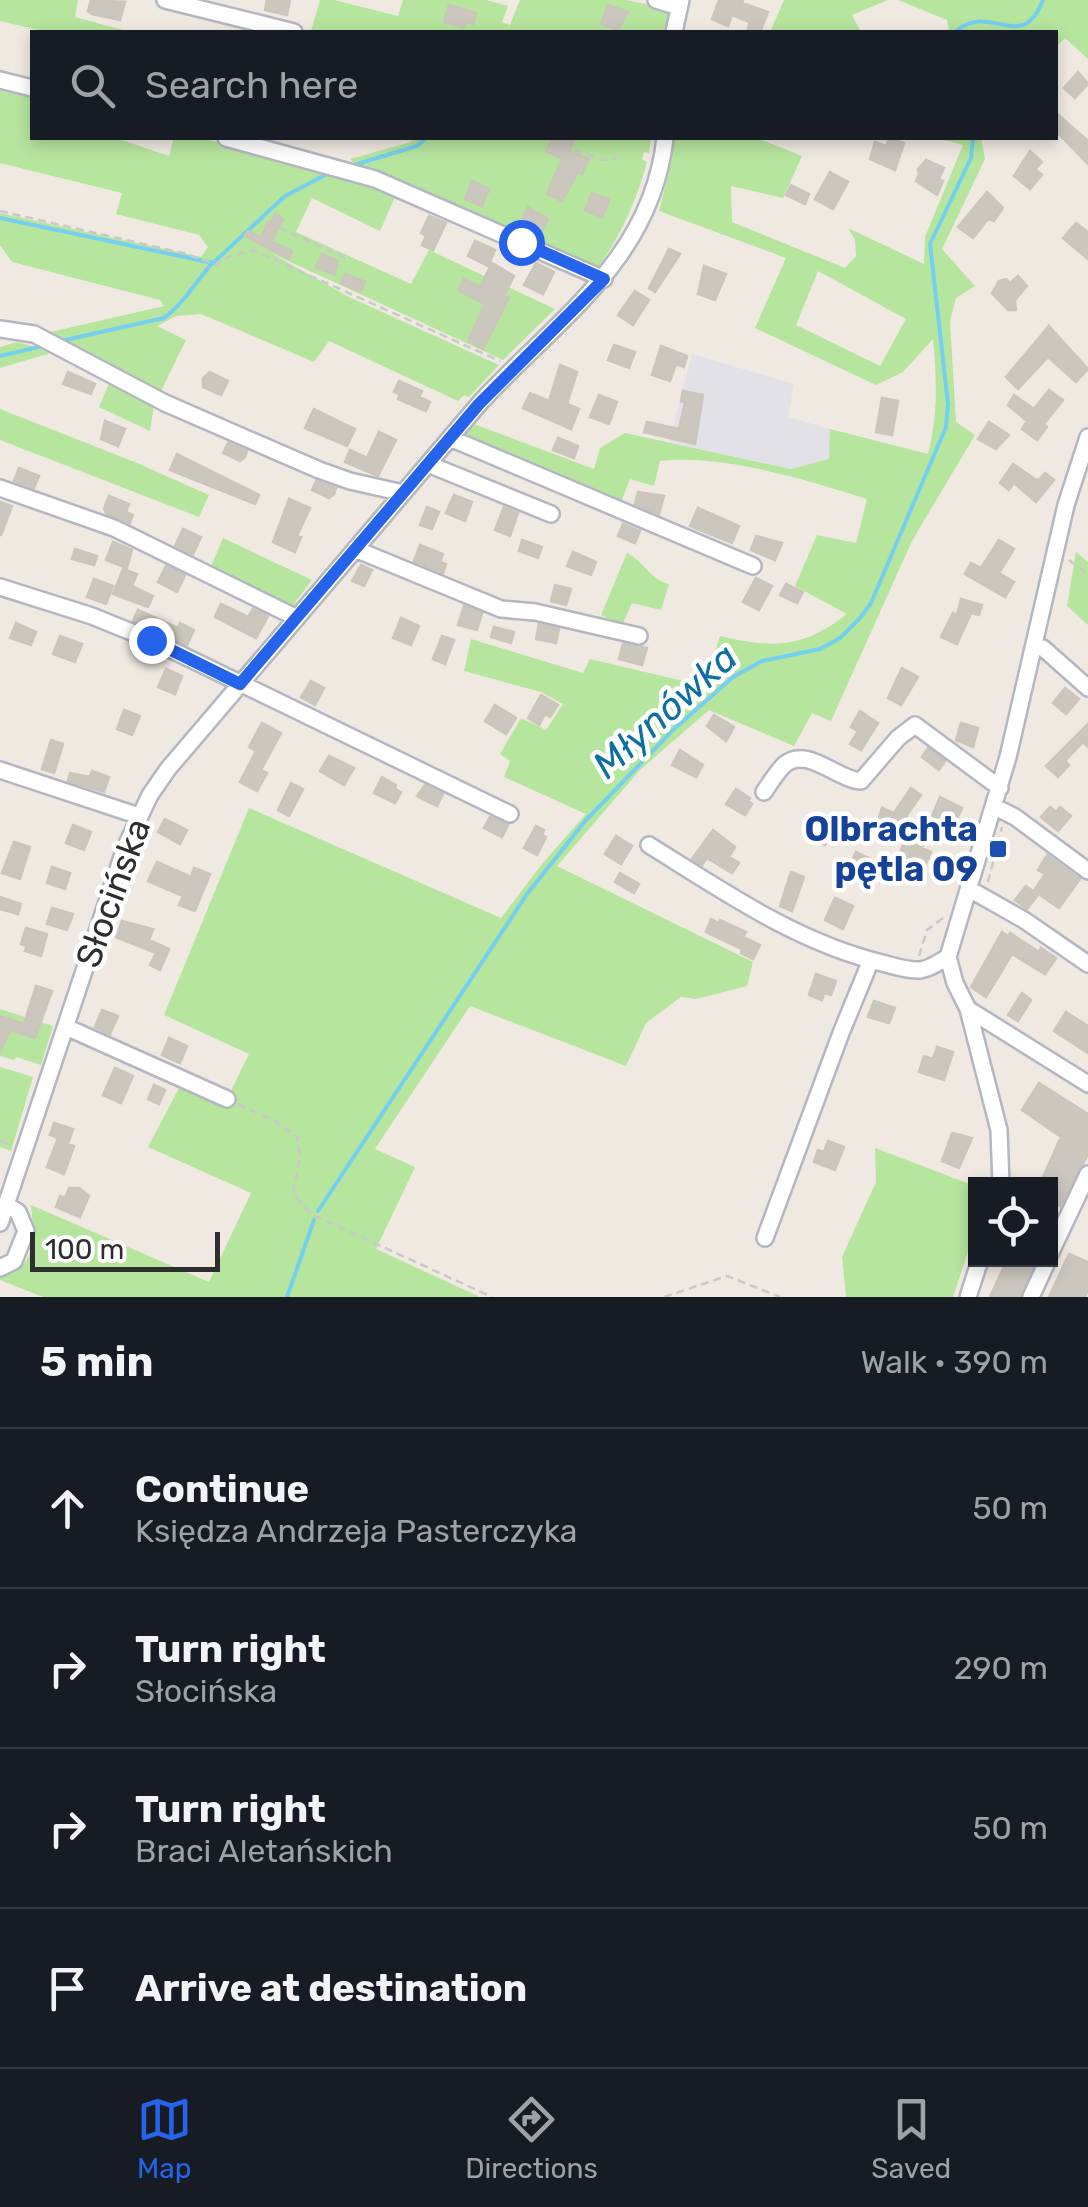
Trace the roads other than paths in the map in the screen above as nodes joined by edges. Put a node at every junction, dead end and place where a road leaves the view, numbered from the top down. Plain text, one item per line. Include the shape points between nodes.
1 (165, 0) edge
2 (656, 0) edge
3 (680, 4) edge
4 (286, 30) edge
5 (674, 30) edge
6 (0, 80) edge
7 (30, 88) edge
8 (233, 140) edge
9 (665, 140) edge
10 (604, 279) junction
11 (0, 329) edge
12 (1088, 437) edge
13 (450, 438) junction
14 (428, 464) junction
15 (0, 488) edge
16 (403, 493) junction
17 (551, 514) dead end
18 (355, 549) junction
19 (753, 566) dead end
20 (0, 587) edge
21 (296, 618) junction
22 (638, 636) dead end
23 (1034, 646) junction
24 (240, 684) junction
25 (1088, 688) edge
26 (0, 770) edge
27 (1000, 788) junction
28 (764, 792) dead end
29 (994, 807) junction
30 (510, 814) dead end
31 (138, 816) junction
32 (649, 845) dead end
33 (1088, 871) edge
34 (970, 890) junction
35 (948, 957) junction
36 (872, 960) junction
37 (1088, 964) edge
38 (968, 1010) junction
39 (66, 1027) junction
40 (1088, 1084) edge
41 (227, 1099) road end
42 (1088, 1174) edge
43 (1001, 1177) edge
44 (6, 1204) junction
45 (0, 1224) edge
46 (765, 1238) dead end
47 (1058, 1238) edge
48 (978, 1267) edge
49 (1044, 1267) edge
50 (0, 1268) edge
51 (968, 1297) edge
52 (1030, 1297) edge

1 - 4 street
2 - 3 street
3 - 5 street
6 - 7 street
8 - 10 street via 376,179
9 - 10 street, Słocińska via 643,214
10 - 13 street, Słocińska
11 - 16 street via 34,334 165,403 318,470
12 - 23 street
13 - 14 street, Słocińska
13 - 19 street
14 - 16 street, Słocińska
14 - 17 street
15 - 21 street via 114,528
16 - 18 street, Słocińska
18 - 21 street, Słocińska
18 - 22 street via 501,609
20 - 24 street via 136,634
21 - 24 street, Słocińska
23 - 25 street
23 - 27 street
24 - 30 street
24 - 31 street, Słocińska
26 - 31 street
27 - 28 street via 915,725 861,781 795,759
27 - 29 street
29 - 33 street
29 - 34 street
31 - 39 street, Słocińska
32 - 36 street via 772,922
34 - 35 street
34 - 37 street
35 - 36 street via 924,970
35 - 38 street
36 - 46 street
38 - 40 street
38 - 43 street via 999,1130
39 - 41 street
39 - 44 street, Słocińska
42 - 47 street
44 - 45 street, Słocińska
44 - 50 street via 26,1231 14,1261
48 - 51 street
49 - 52 street

